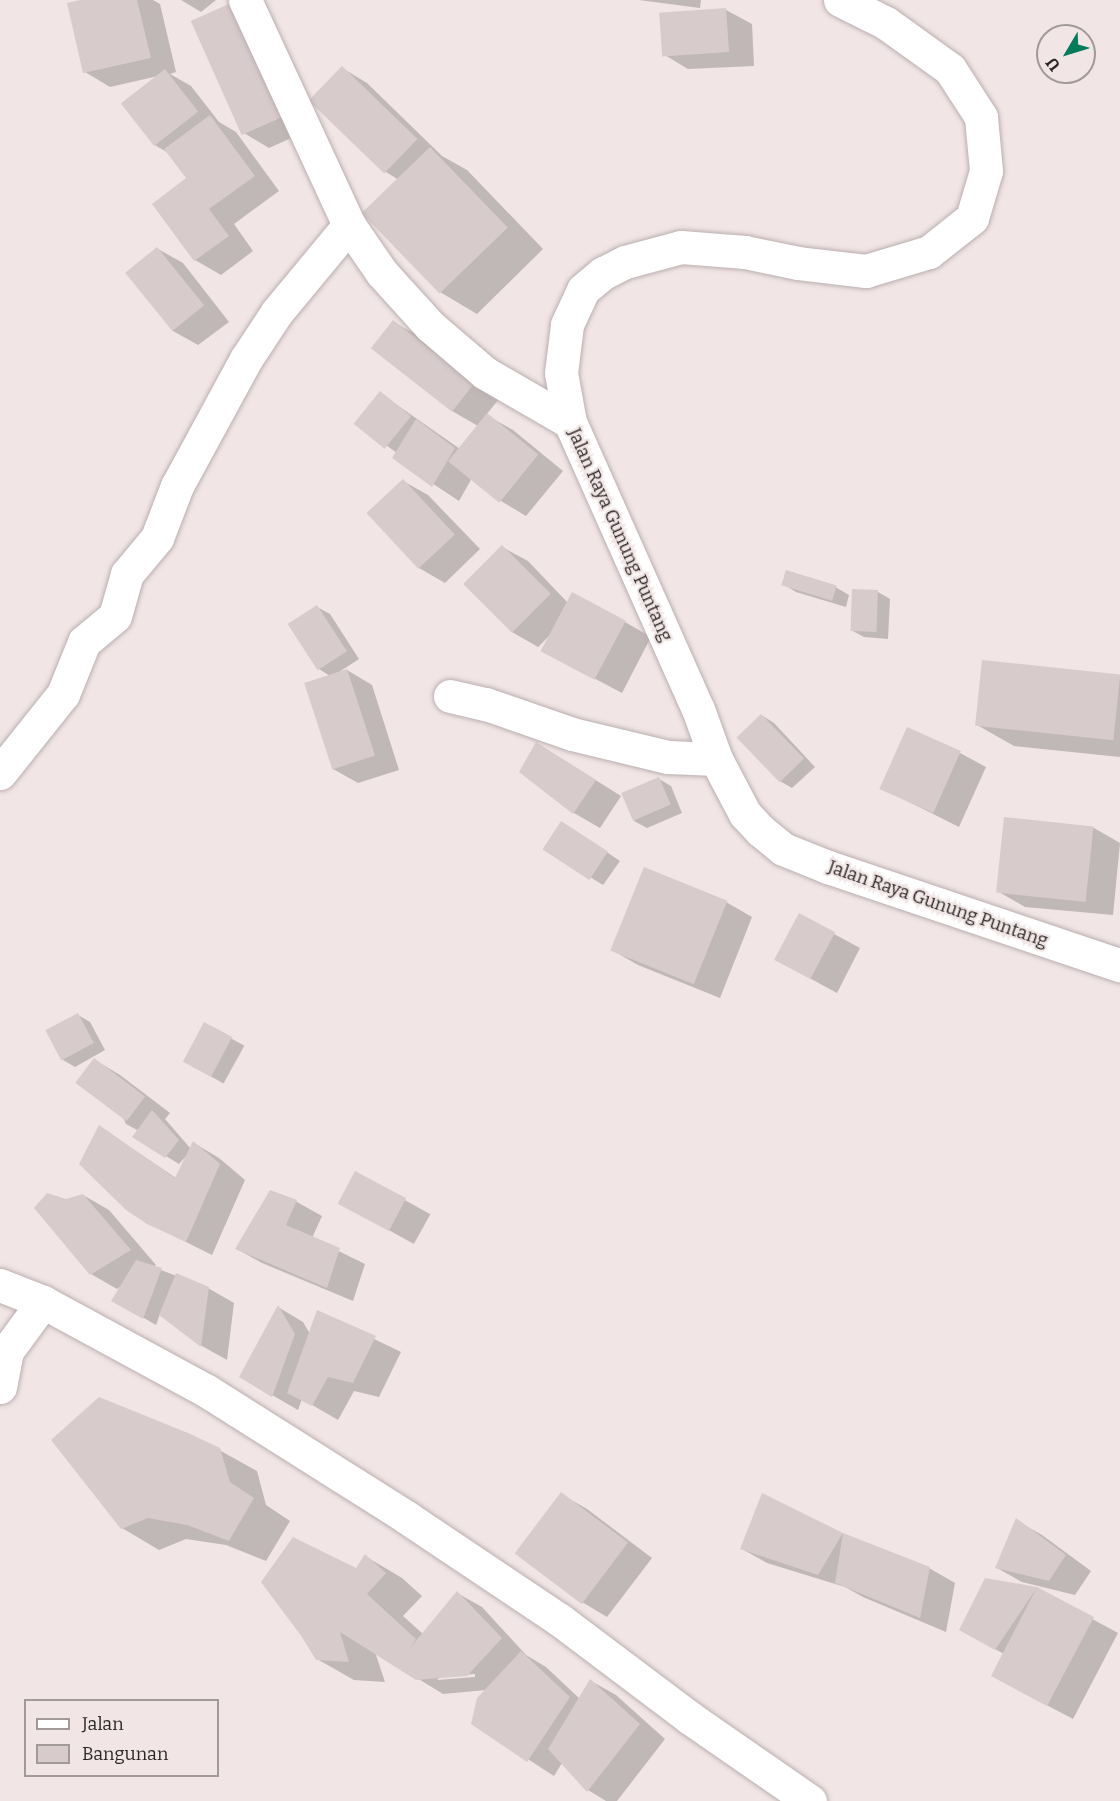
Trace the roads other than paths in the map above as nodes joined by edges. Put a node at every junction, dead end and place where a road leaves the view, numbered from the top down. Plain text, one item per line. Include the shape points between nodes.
1 (245, 0) edge
2 (840, 0) edge
3 (349, 225) junction
4 (570, 422) junction
5 (450, 696) dead end
6 (716, 759) junction
7 (0, 773) edge
8 (1120, 965) edge
9 (0, 1285) edge
10 (43, 1302) junction
11 (0, 1387) edge
12 (810, 1801) edge

1 - 3 street
2 - 4 street, Jalan Raya Gunung Puntang via 886,22 950,69 981,117 986,171 972,218 929,252 866,271 745,252 681,247 625,262 603,273 583,290 567,325 561,373
3 - 4 street via 382,273 430,326 485,373
3 - 7 street via 277,312 246,359 177,486 157,538 127,574 115,616 84,642 63,694
4 - 6 street, Jalan Raya Gunung Puntang via 698,709
5 - 6 street via 486,704 572,734 668,757
6 - 8 street, Jalan Raya Gunung Puntang via 745,814 783,849
9 - 10 street
10 - 11 street via 7,1351
10 - 12 street via 207,1391 406,1517 560,1620 690,1719

